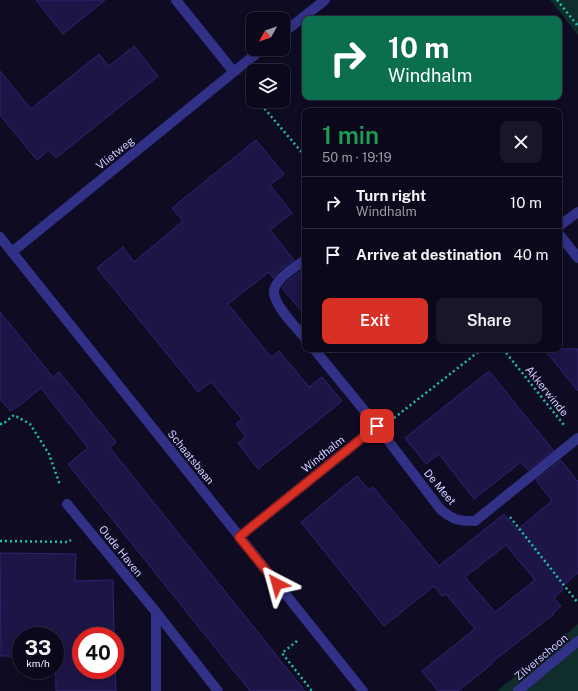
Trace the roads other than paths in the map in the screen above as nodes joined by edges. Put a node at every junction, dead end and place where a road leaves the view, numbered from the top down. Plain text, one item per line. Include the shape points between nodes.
1 (176, 0) edge
2 (325, 0) edge
3 (305, 16) edge
4 (302, 18) edge
5 (290, 28) edge
6 (253, 56) edge
7 (233, 71) junction
8 (578, 212) edge
9 (562, 224) edge
10 (0, 237) edge
11 (562, 238) edge
12 (12, 252) junction
13 (578, 258) edge
14 (302, 262) edge
15 (302, 334) edge
16 (316, 352) edge
17 (377, 426) junction
18 (577, 439) edge
19 (67, 504) road end
20 (239, 537) junction
21 (156, 612) junction
22 (578, 642) edge
23 (156, 691) edge
24 (218, 691) edge
25 (364, 691) edge
26 (518, 691) edge

1 - 7 street
2 - 3 street
4 - 5 street
6 - 7 street, Vlietweg
7 - 12 street, Vlietweg
8 - 9 street
10 - 12 street, Schaatsbaan
11 - 13 street
12 - 20 street, Schaatsbaan
14 - 15 street via 284,276 273,293 277,303
16 - 17 street, De Meet
17 - 18 street, De Meet via 440,510 453,519 464,521 475,521
17 - 20 street, Windhalm
19 - 21 street, Oude Haven
20 - 25 street, Schaatsbaan
21 - 23 street
21 - 24 street, Oude Haven
22 - 26 street, Zilverschoon

